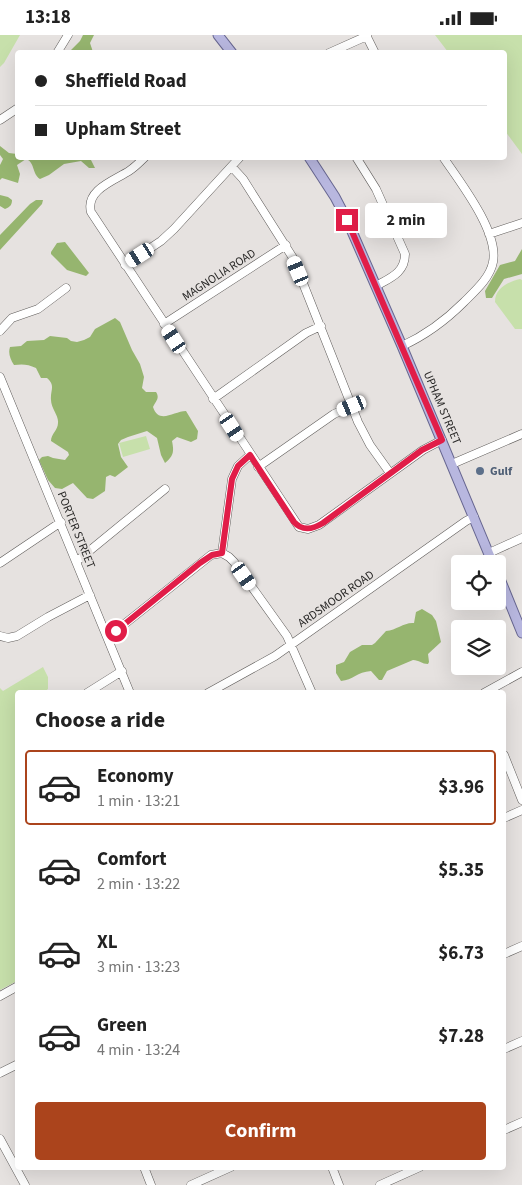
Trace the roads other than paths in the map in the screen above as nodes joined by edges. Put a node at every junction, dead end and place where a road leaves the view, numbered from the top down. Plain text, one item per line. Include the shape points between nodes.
1 (68, 35) edge
2 (218, 35) edge
3 (367, 36) edge
4 (60, 50) edge
5 (230, 50) edge
6 (337, 50) edge
7 (374, 50) edge
8 (15, 110) edge
9 (0, 119) edge
10 (142, 160) edge
11 (238, 160) edge
12 (311, 160) edge
13 (358, 160) edge
14 (445, 160) edge
15 (232, 167) junction
16 (522, 223) edge
17 (489, 234) junction
18 (286, 245) junction
19 (125, 265) junction
20 (376, 286) junction
21 (66, 288) dead end
22 (164, 324) junction
23 (320, 326) junction
24 (0, 331) edge
25 (402, 346) junction
26 (0, 377) edge
27 (213, 399) junction
28 (352, 406) junction
29 (522, 435) edge
30 (442, 440) junction
31 (250, 455) junction
32 (452, 464) junction
33 (258, 467) junction
34 (390, 473) junction
35 (165, 489) dead end
36 (474, 517) junction
37 (61, 522) junction
38 (522, 538) edge
39 (222, 553) junction
40 (489, 553) joint
41 (77, 561) junction
42 (0, 563) edge
43 (506, 593) edge
44 (90, 595) junction
45 (522, 631) edge
46 (107, 636) junction
47 (0, 637) edge
48 (291, 645) junction
49 (122, 671) junction
50 (522, 671) edge
51 (92, 690) edge
52 (129, 690) edge
53 (214, 690) edge
54 (311, 690) edge
55 (489, 690) edge
56 (506, 760) edge
57 (522, 800) edge
58 (522, 810) edge
59 (506, 817) edge
60 (522, 946) edge
61 (506, 953) edge
62 (15, 988) edge
63 (0, 996) edge
64 (522, 1041) edge
65 (506, 1048) edge
66 (15, 1066) edge
67 (0, 1073) edge
68 (522, 1122) edge
69 (506, 1129) edge
70 (0, 1139) edge
71 (15, 1163) edge
72 (18, 1170) edge
73 (145, 1170) edge
74 (224, 1170) edge
75 (333, 1170) edge
76 (413, 1170) edge
77 (25, 1185) edge
78 (151, 1185) edge
79 (191, 1185) edge
80 (339, 1185) edge
81 (380, 1185) edge

1 - 4 street
2 - 5 main road
3 - 6 street
3 - 7 street
8 - 9 street
10 - 19 street via 100,188 90,204 93,217
11 - 15 street
12 - 20 main road, UPHAM STREET via 344,213
13 - 20 street via 376,189 405,255 400,271
14 - 17 street via 476,207
15 - 18 street
15 - 19 street via 174,229
16 - 17 street
17 - 25 street via 493,261 481,284 442,322
18 - 22 street, MAGNOLIA ROAD
18 - 23 street
19 - 22 street
20 - 25 main road, UPHAM STREET
21 - 24 street via 38,309 12,318
22 - 27 street
23 - 27 street
23 - 28 street
25 - 30 main road, UPHAM STREET
26 - 37 street, PORTER STREET
27 - 31 street
28 - 33 street via 332,415
28 - 34 street via 367,440
29 - 32 street
30 - 32 main road, UPHAM STREET
30 - 34 street
31 - 33 street
31 - 39 street via 238,466 232,479
32 - 36 main road, UPHAM STREET
33 - 34 street via 294,522 304,529 323,523
35 - 41 street
36 - 40 main road, UPHAM STREET
36 - 48 street, ARDSMOOR ROAD
37 - 41 street, PORTER STREET
37 - 42 street
38 - 40 street
39 - 46 street via 212,555
39 - 48 street via 234,562
41 - 44 street, PORTER STREET
43 - 45 main road
44 - 46 street, PORTER STREET
44 - 47 street via 18,635
46 - 49 street, PORTER STREET
48 - 53 street, ARDSMOOR ROAD
48 - 54 street
49 - 51 street
49 - 52 street, PORTER STREET
50 - 55 street
56 - 57 street
58 - 59 street
60 - 61 street
62 - 63 street
64 - 65 street
66 - 67 street
68 - 69 street
70 - 71 street
72 - 77 street
73 - 78 street
74 - 79 street
75 - 80 street
76 - 81 street

